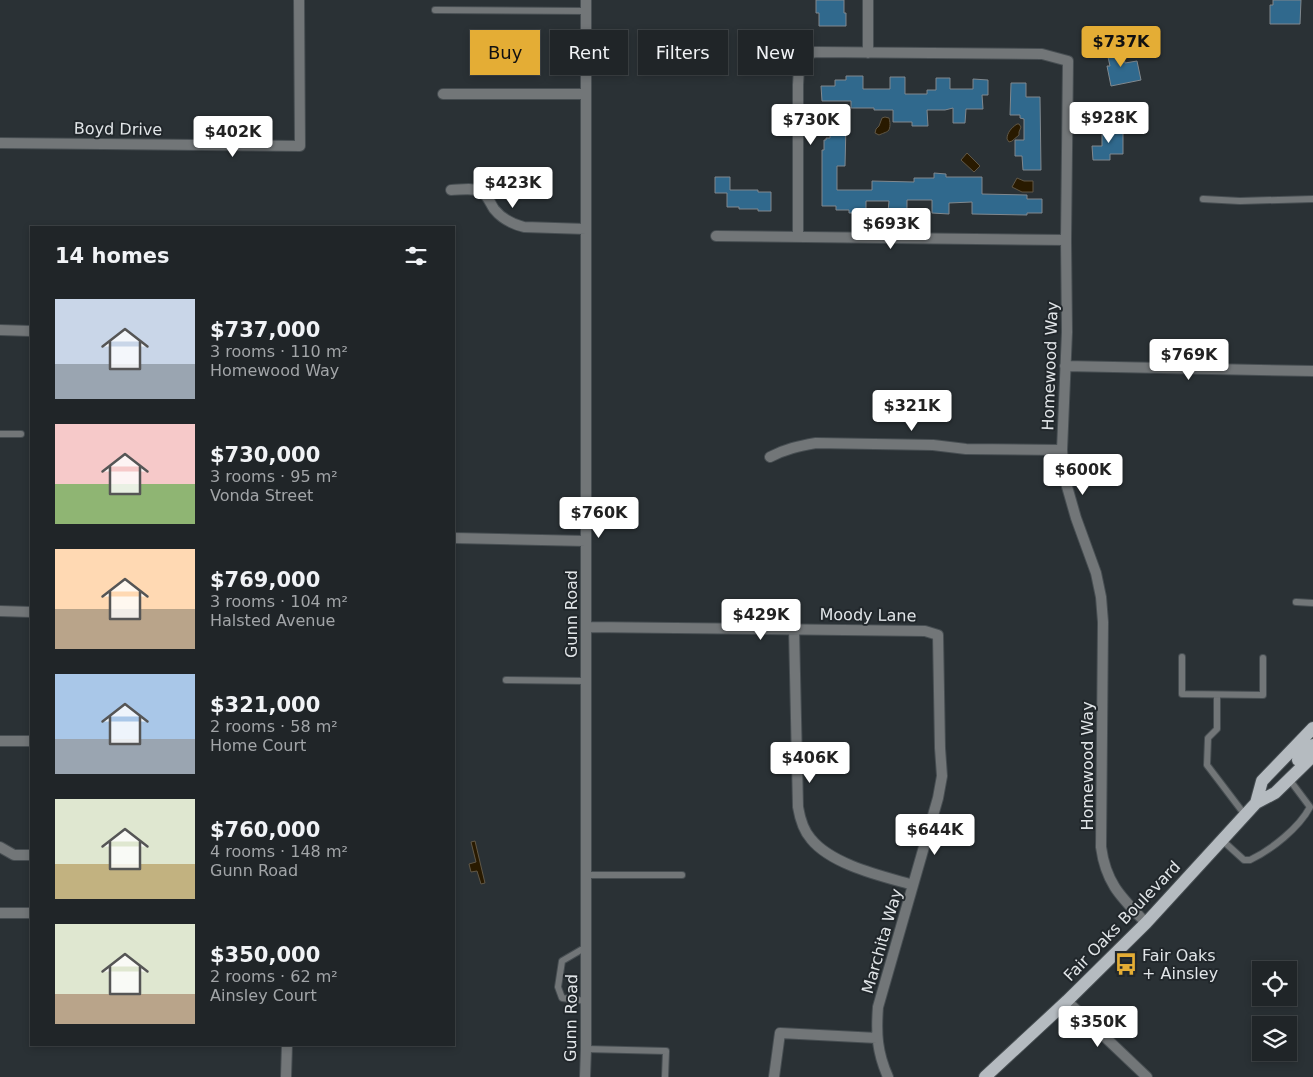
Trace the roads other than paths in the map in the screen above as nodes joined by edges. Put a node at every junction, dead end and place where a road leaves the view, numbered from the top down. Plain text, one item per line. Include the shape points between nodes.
1 (299, 0) edge
2 (868, 0) edge
3 (586, 5) edge
4 (435, 10) dead end
5 (868, 53) junction
6 (443, 94) dead end
7 (586, 94) junction
8 (0, 143) edge
9 (451, 190) dead end
10 (1203, 199) dead end
11 (1313, 199) edge
12 (586, 229) junction
13 (716, 236) dead end
14 (798, 236) junction
15 (1066, 240) junction
16 (0, 330) edge
17 (30, 331) edge
18 (1065, 366) junction
19 (1313, 371) edge
20 (0, 434) edge
21 (21, 434) dead end
22 (1062, 450) junction
23 (770, 457) dead end
24 (455, 538) edge
25 (586, 541) junction
26 (1296, 602) dead end
27 (1313, 603) edge
28 (0, 611) edge
29 (30, 612) edge
30 (586, 627) junction
31 (794, 629) junction
32 (938, 635) joint
33 (1182, 657) dead end
34 (1263, 658) dead end
35 (506, 680) dead end
36 (586, 681) junction
37 (1218, 695) junction
38 (1313, 728) edge
39 (0, 741) edge
40 (30, 741) edge
41 (1313, 745) edge
42 (1313, 756) edge
43 (1290, 779) junction
44 (1256, 804) junction
45 (1312, 808) edge
46 (1245, 815) junction
47 (1222, 840) junction
48 (0, 847) edge
49 (30, 855) edge
50 (586, 875) junction
51 (682, 875) dead end
52 (913, 885) junction
53 (0, 913) edge
54 (30, 913) edge
55 (1146, 923) junction
56 (586, 947) junction
57 (586, 1001) junction
58 (1067, 1001) junction
59 (877, 1038) junction
60 (287, 1046) edge
61 (586, 1049) junction
62 (1143, 1076) edge
63 (286, 1077) edge
64 (585, 1077) edge
65 (665, 1077) edge
66 (774, 1077) edge
67 (888, 1077) edge
68 (985, 1077) edge

1 - 8 street, Boyd Drive via 300,146
2 - 5 street
3 - 4 lane
3 - 7 street, Gunn Road
5 - 14 street via 816,52 801,55 798,85
5 - 15 street, Homewood Way via 1042,54 1068,60
6 - 7 street
7 - 12 street, Gunn Road
9 - 12 street via 483,193 503,218 524,227
10 - 11 lane
12 - 25 street, Gunn Road
13 - 14 street
14 - 15 street
15 - 18 street, Homewood Way via 1068,332
16 - 17 street
18 - 19 street
18 - 22 street, Homewood Way
20 - 21 lane
22 - 23 street via 816,443 788,448
22 - 55 street, Homewood Way via 1064,476 1101,597 1103,857 1108,876 1118,893
24 - 25 street
25 - 30 street, Gunn Road
26 - 27 lane
28 - 29 street
30 - 31 street, Moody Lane
30 - 36 street, Gunn Road
31 - 32 street, Moody Lane via 925,631
31 - 52 street via 798,807 802,824 811,839 831,856
32 - 52 street, Marchita Way via 942,776
33 - 37 lane via 1182,694
34 - 37 lane via 1264,695
35 - 36 lane
36 - 50 street, Gunn Road
37 - 46 lane via 1218,729 1208,738 1207,765
38 - 44 main road, Fair Oaks Boulevard via 1262,781
39 - 40 street
41 - 44 main road
42 - 43 main road, Fair Oaks Boulevard
43 - 44 main road, Fair Oaks Boulevard via 1276,793
43 - 45 lane
44 - 46 main road, Fair Oaks Boulevard
45 - 47 lane via 1290,834 1250,860 1244,860
46 - 47 main road, Fair Oaks Boulevard
47 - 55 main road, Fair Oaks Boulevard
48 - 49 street via 14,855
50 - 51 lane
50 - 56 street, Gunn Road
52 - 59 street, Marchita Way via 878,1007
53 - 54 street
55 - 58 main road, Fair Oaks Boulevard
56 - 57 street, Gunn Road
56 - 57 lane via 562,961 558,987 562,998
57 - 61 street, Gunn Road
58 - 62 street
58 - 68 main road, Fair Oaks Boulevard
59 - 66 street via 780,1033
59 - 67 street, Marchita Way
60 - 63 street
61 - 64 street, Gunn Road
61 - 65 lane via 666,1051

